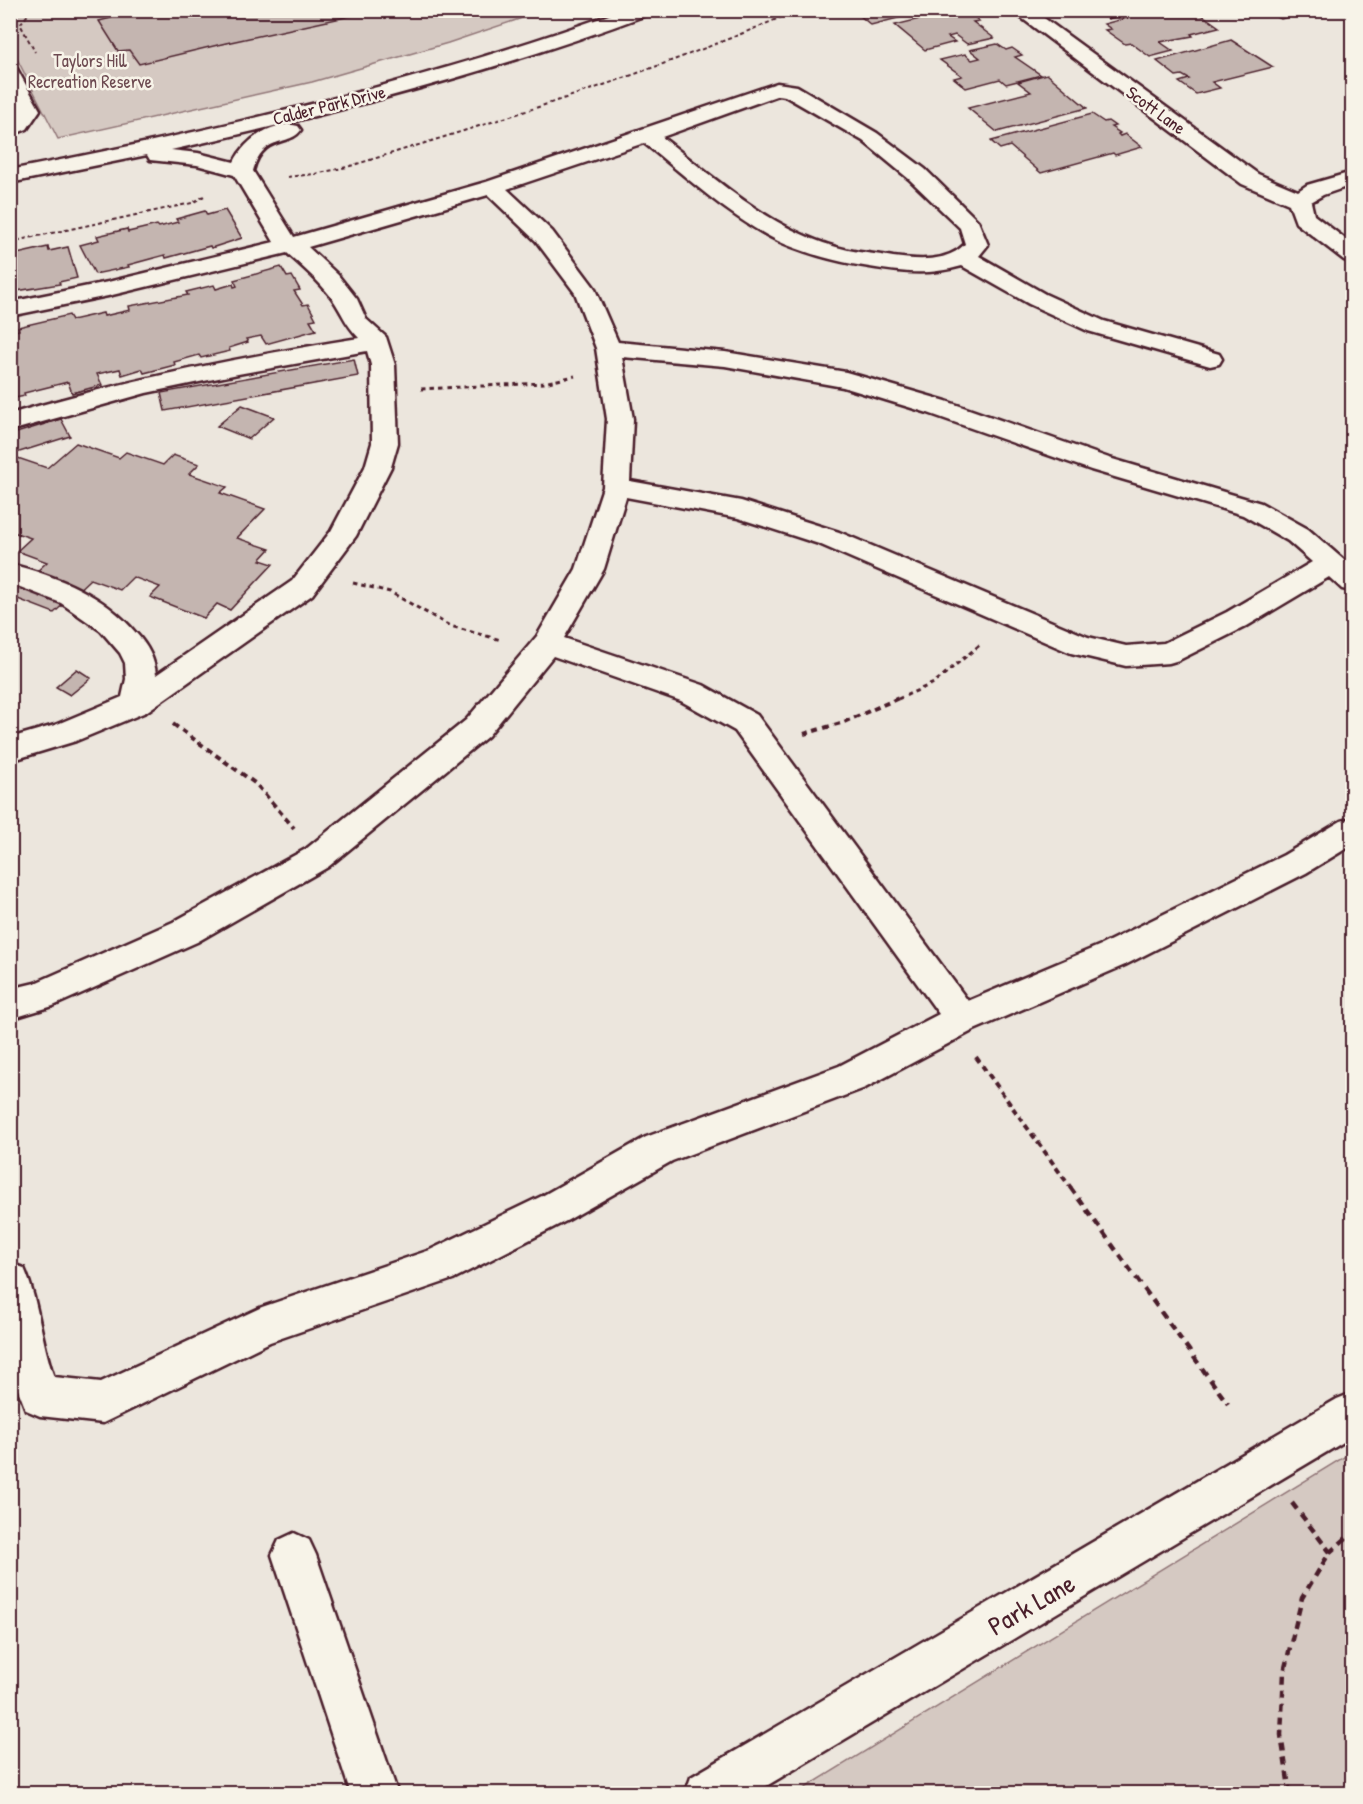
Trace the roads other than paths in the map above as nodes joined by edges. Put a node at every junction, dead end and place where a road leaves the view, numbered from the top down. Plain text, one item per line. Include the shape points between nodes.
1 (585, 10) edge
2 (1020, 10) edge
3 (633, 12) edge
4 (543, 44) junction
5 (502, 57) junction
6 (10, 73) edge
7 (10, 130) edge
8 (648, 136) junction
9 (124, 155) junction
10 (10, 177) edge
11 (246, 178) junction
12 (1353, 178) edge
13 (493, 188) junction
14 (1299, 200) junction
15 (290, 246) junction
16 (1353, 255) edge
17 (965, 258) junction
18 (10, 309) edge
19 (377, 342) junction
20 (609, 358) junction
21 (1210, 359) dead end
22 (10, 423) edge
23 (616, 487) junction
24 (1331, 563) junction
25 (10, 573) edge
26 (1353, 582) edge
27 (544, 647) junction
28 (135, 704) junction
29 (10, 750) edge
30 (1353, 830) edge
31 (10, 1004) edge
32 (957, 1022) junction
33 (10, 1281) edge
34 (1353, 1414) edge
35 (294, 1555) dead end
36 (375, 1794) edge
37 (708, 1794) edge

1 - 4 street
2 - 14 street, Scott Lane via 1250,179
3 - 4 street, Calder Park Drive
4 - 5 street, Calder Park Drive
5 - 9 street, Calder Park Drive via 384,91
5 - 11 street via 383,104 264,139 244,160
6 - 7 street via 30,110 20,125
8 - 13 street
8 - 17 street via 733,204 786,237 842,256 903,265 935,266
8 - 17 street via 777,89 790,90 870,137 917,174 970,226 977,245
9 - 10 street, Calder Park Drive
9 - 11 street via 198,159
11 - 15 street
12 - 14 street via 1315,190
13 - 15 street
13 - 20 street via 544,236 586,292
14 - 16 street via 1304,218
15 - 18 street
15 - 19 street via 330,280 356,322
17 - 21 street via 1037,299 1096,326
19 - 22 street via 207,372
19 - 28 street via 383,365 385,443 378,467 342,536 302,588
20 - 23 street via 620,419
20 - 24 street via 725,359 846,380 926,403 1100,464 1252,509 1298,535
23 - 24 street via 741,510 829,538 1081,646 1126,656 1169,653 1237,619
23 - 27 street via 590,569
24 - 26 street
25 - 28 street via 72,596 93,607 112,624 140,662 141,680
27 - 31 street via 477,728 317,858 185,932 41,996
27 - 32 street via 692,693 746,723
28 - 29 street via 65,733
30 - 32 street via 1295,864 1113,955
32 - 33 street via 852,1077 659,1149 555,1208 439,1266 262,1326 103,1403 40,1396
34 - 37 street, Park Lane
35 - 36 street

